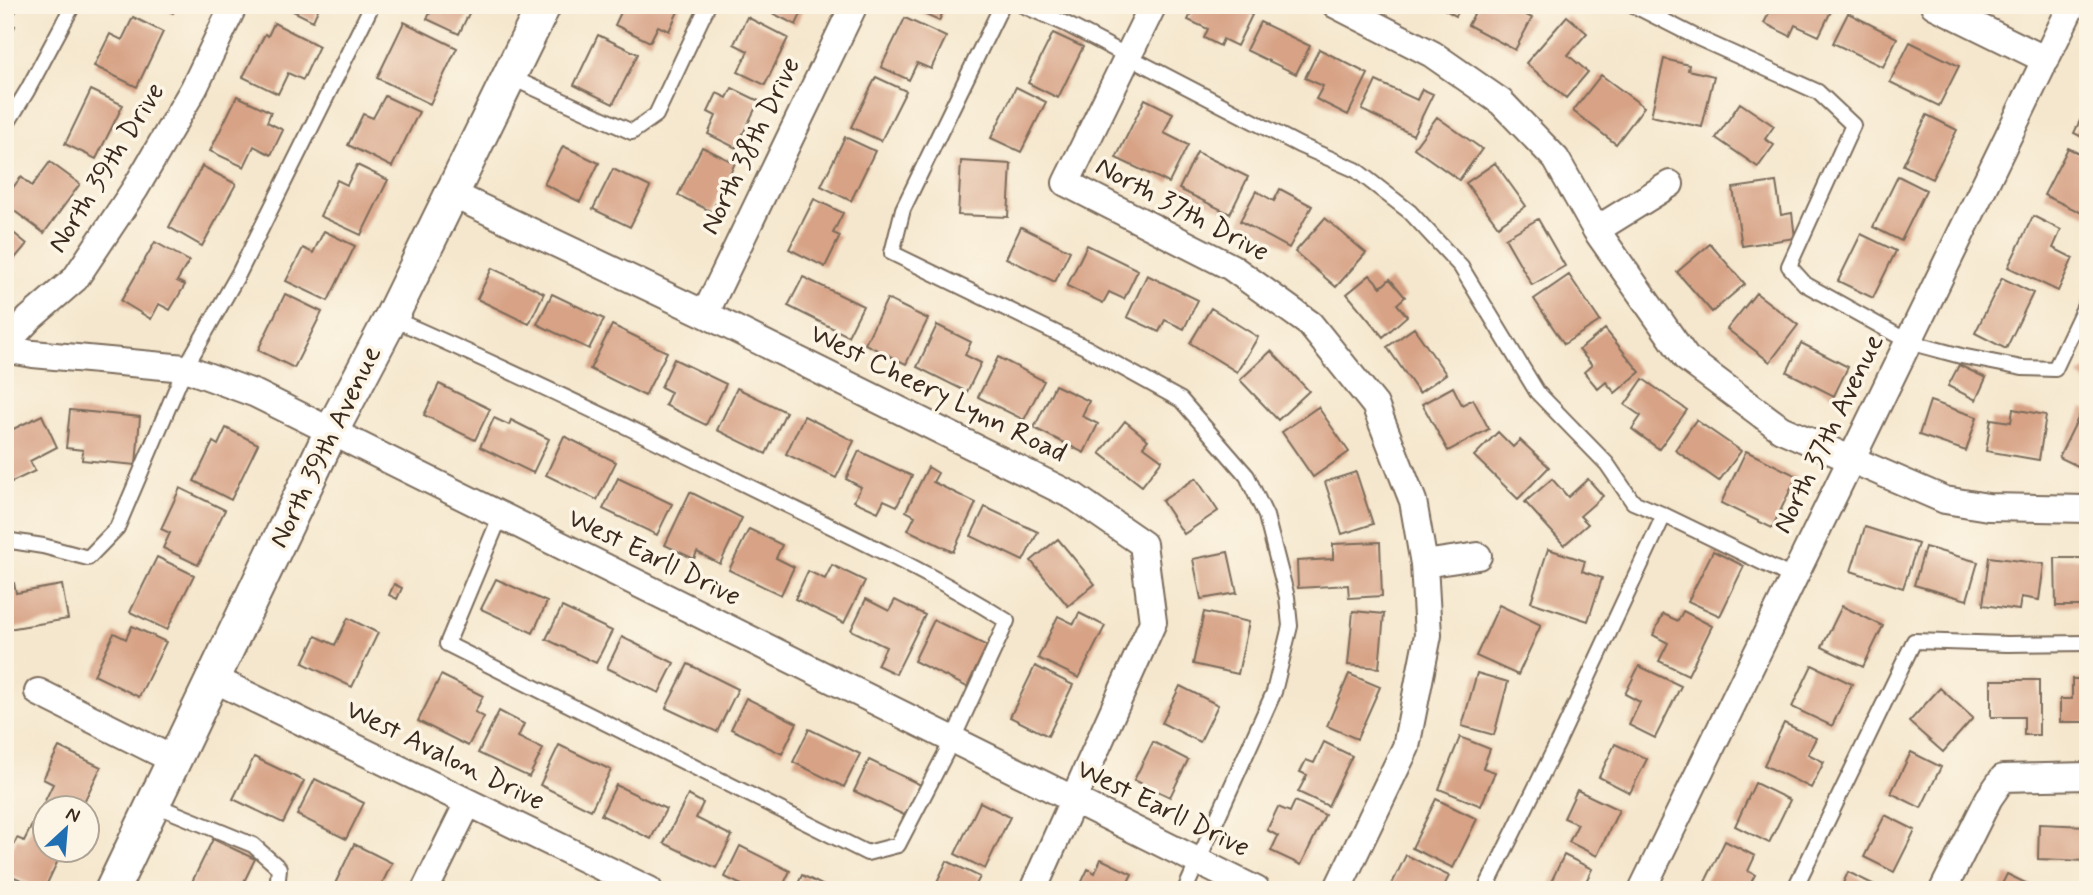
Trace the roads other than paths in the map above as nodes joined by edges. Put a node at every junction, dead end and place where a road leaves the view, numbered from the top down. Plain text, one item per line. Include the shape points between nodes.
1 (73, 5) edge
2 (234, 5) edge
3 (372, 5) edge
4 (544, 5) edge
5 (708, 5) edge
6 (854, 5) edge
7 (1002, 5) edge
8 (1022, 5) edge
9 (1153, 5) edge
10 (1336, 5) edge
11 (1633, 5) edge
12 (1934, 5) edge
13 (2073, 5) edge
14 (1127, 57) junction
15 (2046, 60) junction
16 (510, 77) junction
17 (5, 127) edge
18 (1670, 184) dead end
19 (452, 194) junction
20 (1596, 230) junction
21 (2088, 299) edge
22 (705, 314) junction
23 (391, 318) junction
24 (1909, 342) junction
25 (5, 346) edge
26 (185, 368) junction
27 (331, 432) junction
28 (1851, 459) junction
29 (2088, 509) edge
30 (1664, 515) junction
31 (500, 517) junction
32 (5, 540) edge
33 (1478, 556) dead end
34 (1424, 564) junction
35 (1794, 578) junction
36 (2088, 643) edge
37 (214, 679) junction
38 (38, 692) dead end
39 (952, 741) junction
40 (174, 760) junction
41 (2088, 776) edge
42 (1072, 798) junction
43 (468, 803) junction
44 (153, 804) junction
45 (1198, 861) junction
46 (112, 890) edge
47 (277, 890) edge
48 (425, 890) edge
49 (649, 890) edge
50 (1032, 890) edge
51 (1185, 890) edge
52 (1255, 890) edge
53 (1337, 890) edge
54 (1485, 890) edge
55 (1642, 890) edge
56 (1794, 890) edge
57 (1944, 890) edge

1 - 17 lane
2 - 25 street, North 39th Drive via 194,88 75,279
3 - 26 lane via 239,273
4 - 16 street, North 39th Avenue
5 - 16 lane via 656,115 632,132
6 - 22 street, North 38th Drive
7 - 45 lane via 903,209 892,254 1085,347 1181,400 1247,477 1266,516 1290,626 1274,692
8 - 14 lane
9 - 14 street, North 37th Drive
10 - 20 street via 1432,54 1501,102 1556,159
11 - 24 lane via 1818,92 1853,125 1788,266 1805,284
12 - 15 street
13 - 15 street, North 37th Avenue
14 - 30 lane via 1356,170 1410,212 1461,267 1537,392 1607,464 1633,502
14 - 34 street, North 37th Drive via 1066,183 1231,267 1310,324 1375,405 1413,501
15 - 24 street, North 37th Avenue
16 - 19 street, North 39th Avenue
18 - 20 street
19 - 22 street, West Cheery Lynn Road
19 - 23 street, North 39th Avenue
20 - 28 street via 1686,358 1781,429
21 - 24 lane via 2054,369 2022,368
22 - 42 street, West Cheery Lynn Road via 1075,497 1143,544 1153,622
23 - 27 street, North 39th Avenue
23 - 39 lane via 515,372 840,531 959,591 1007,621
24 - 28 street, North 37th Avenue
25 - 26 street, West Earll Drive via 33,354
26 - 27 street, West Earll Drive via 256,394
26 - 32 lane via 117,528 88,558
27 - 31 street, West Earll Drive
27 - 37 street, North 39th Avenue
28 - 29 street via 1945,500
28 - 35 street, North 37th Avenue
30 - 35 lane
30 - 54 lane
31 - 39 street, West Earll Drive
31 - 39 lane via 447,645 550,697 867,853 898,845
33 - 34 street
34 - 53 street, North 37th Drive via 1428,635 1406,747
35 - 55 street, North 37th Avenue
36 - 56 lane via 1914,641
37 - 40 street, North 39th Avenue
37 - 43 street, West Avalon Drive
38 - 40 street
39 - 42 street, West Earll Drive
40 - 44 street, North 39th Avenue
41 - 57 street via 2003,778
42 - 45 street, West Earll Drive
42 - 50 street
43 - 48 street
43 - 49 street, West Avalon Drive
44 - 46 street, North 39th Avenue
44 - 47 lane via 253,845 279,868
45 - 51 lane
45 - 52 street, West Earll Drive

